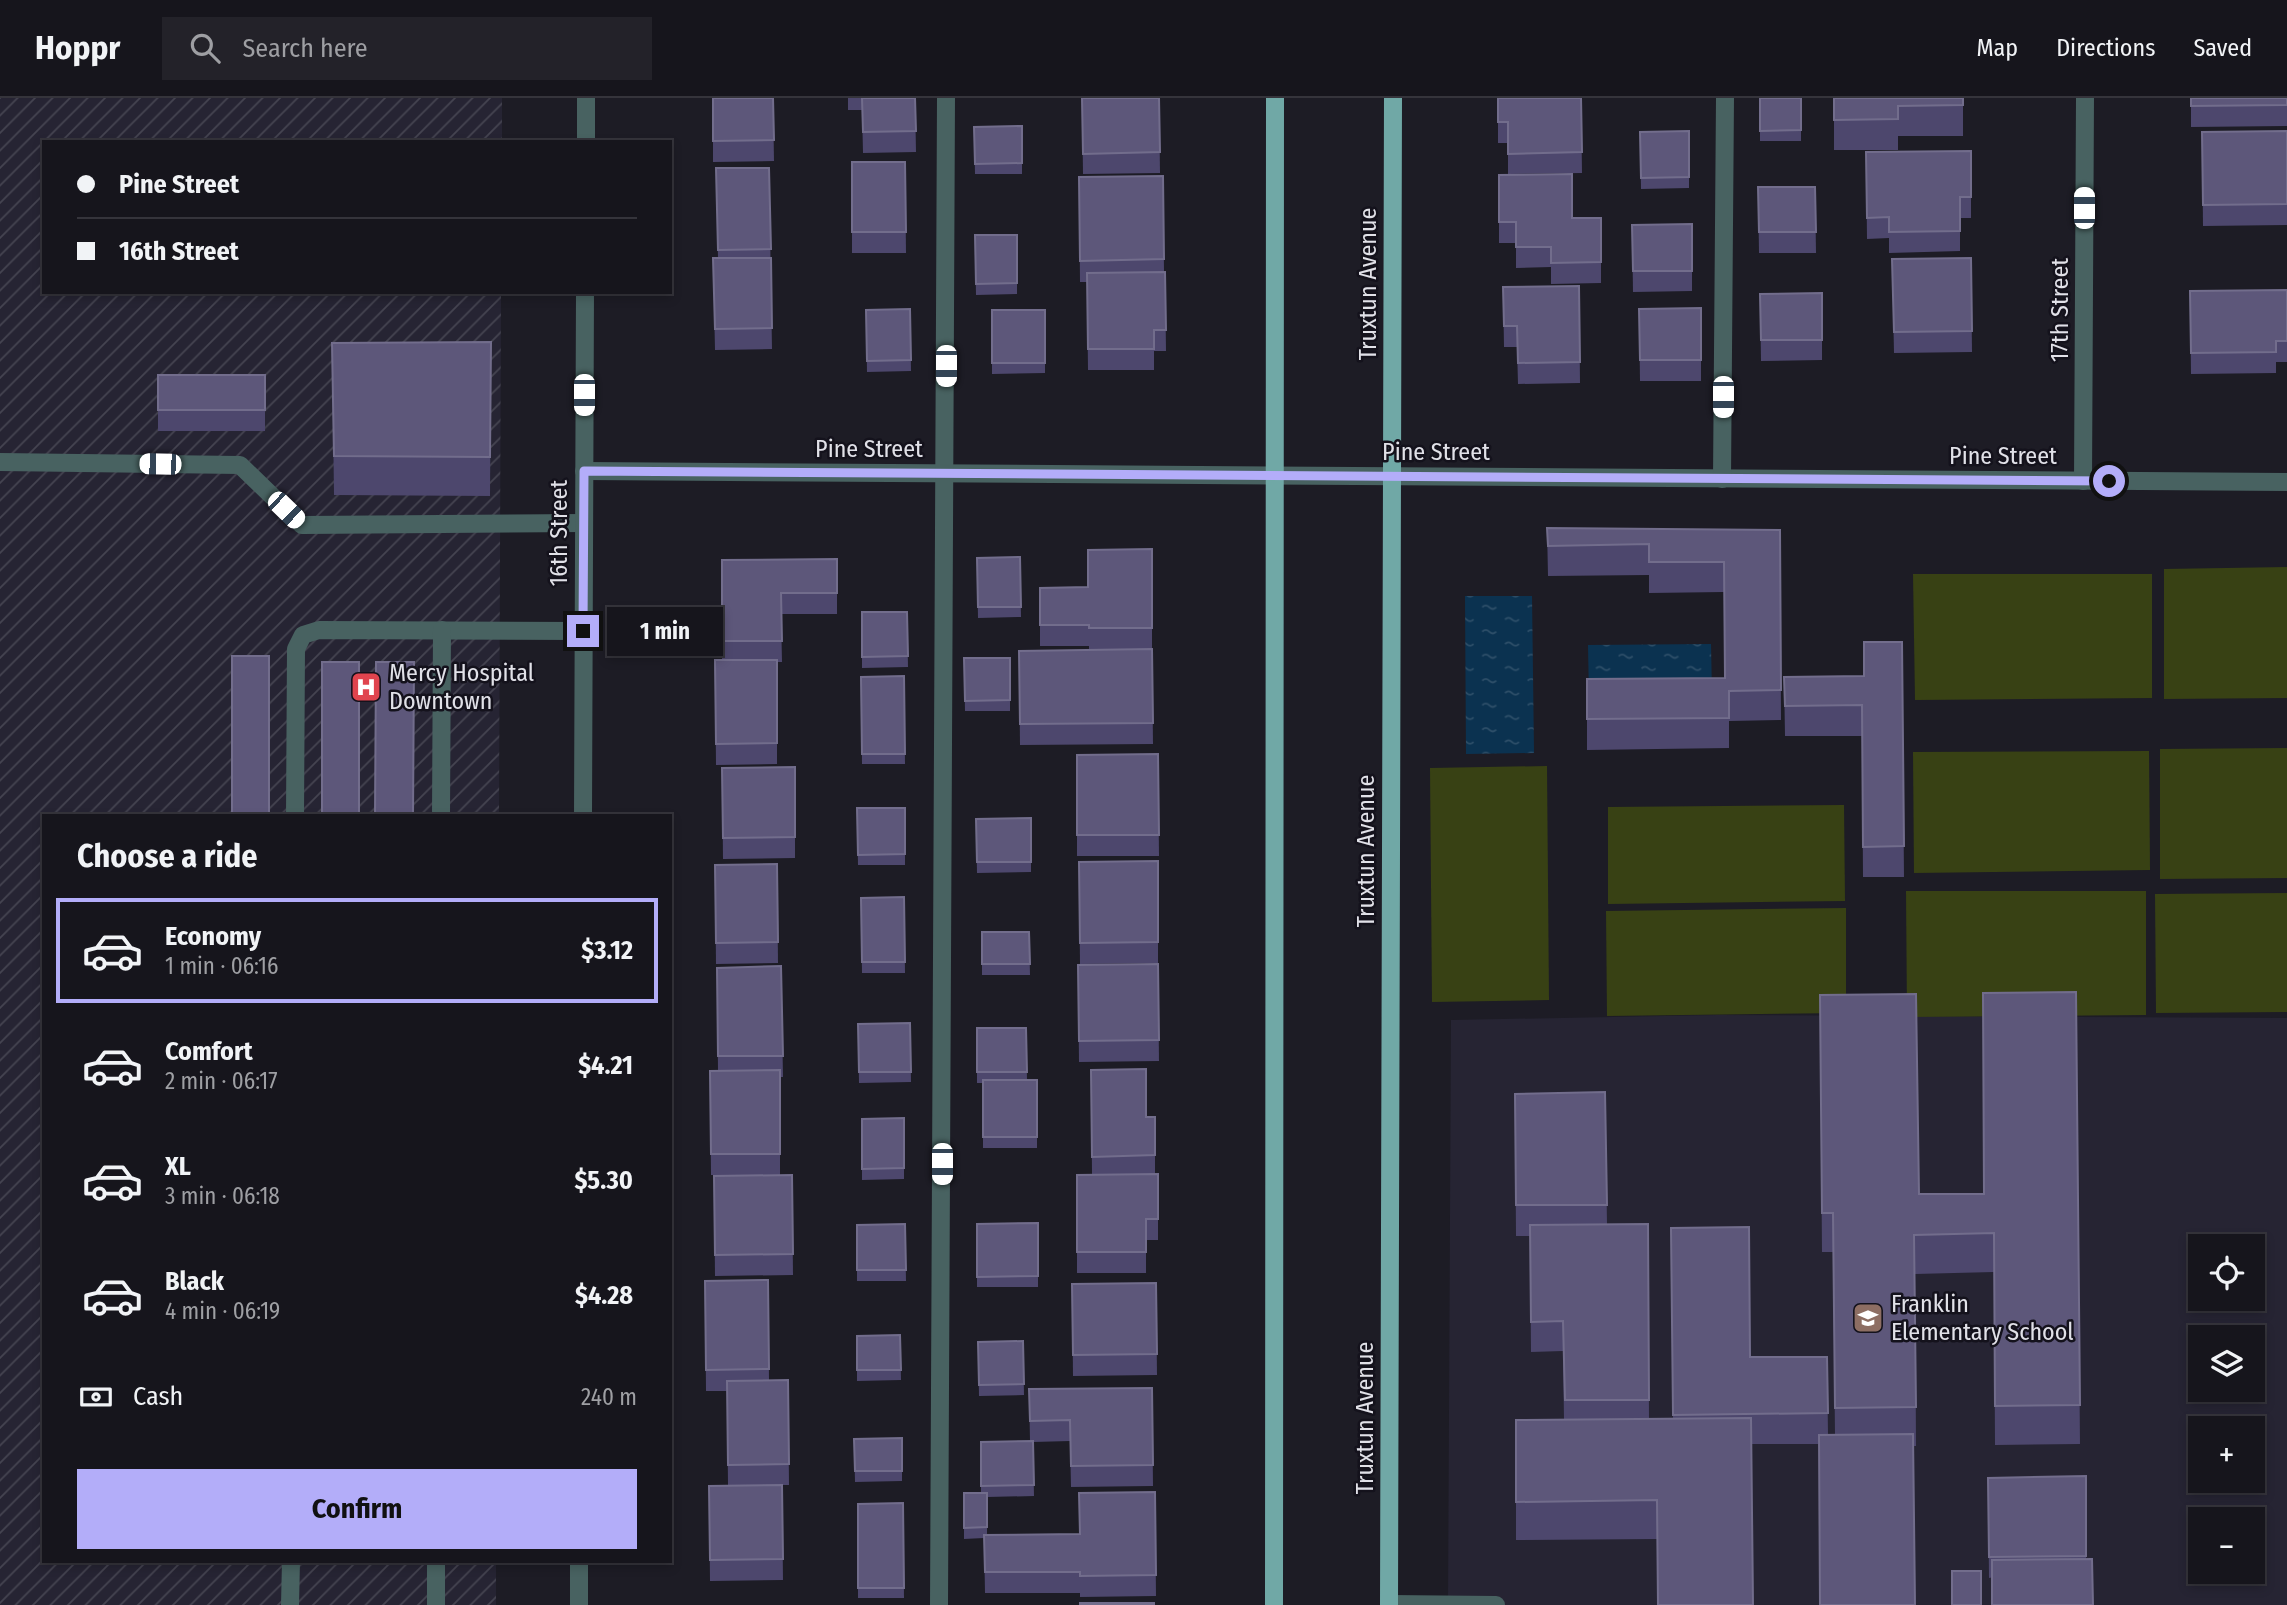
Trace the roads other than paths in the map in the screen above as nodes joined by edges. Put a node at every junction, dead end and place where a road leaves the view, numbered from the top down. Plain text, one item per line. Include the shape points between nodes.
1 (586, 98) edge
2 (946, 98) edge
3 (1275, 98) edge
4 (1393, 98) edge
5 (1725, 98) edge
6 (2085, 98) edge
7 (586, 140) edge
8 (585, 294) edge
9 (0, 462) edge
10 (584, 471) junction
11 (946, 474) junction
12 (1273, 476) junction
13 (1391, 476) junction
14 (1722, 479) junction
15 (2083, 481) junction
16 (2287, 482) edge
17 (584, 523) junction
18 (442, 630) junction
19 (583, 631) junction
20 (295, 814) edge
21 (441, 814) edge
22 (583, 814) edge
23 (290, 1563) edge
24 (436, 1563) edge
25 (579, 1563) edge
26 (290, 1605) edge
27 (436, 1605) edge
28 (579, 1605) edge
29 (939, 1605) edge
30 (1274, 1605) edge
31 (1389, 1605) edge
32 (1496, 1605) edge

1 - 7 street
2 - 11 street
3 - 12 main road
4 - 13 main road, Truxtun Avenue
5 - 14 street
6 - 15 street, 17th Street
8 - 10 street, 16th Street
9 - 17 street via 240,465 302,525
10 - 11 street, Pine Street
10 - 17 street, 16th Street
11 - 12 street, Pine Street
11 - 29 street
12 - 13 street, Pine Street
12 - 30 main road
13 - 14 street, Pine Street
13 - 31 main road, Truxtun Avenue
14 - 15 street, Pine Street
15 - 16 street, Pine Street
17 - 19 street, 16th Street
18 - 19 street
18 - 20 street via 319,630 303,635 296,649
18 - 21 street
19 - 22 street, 16th Street
23 - 26 street
24 - 27 street
25 - 28 street
31 - 32 street

